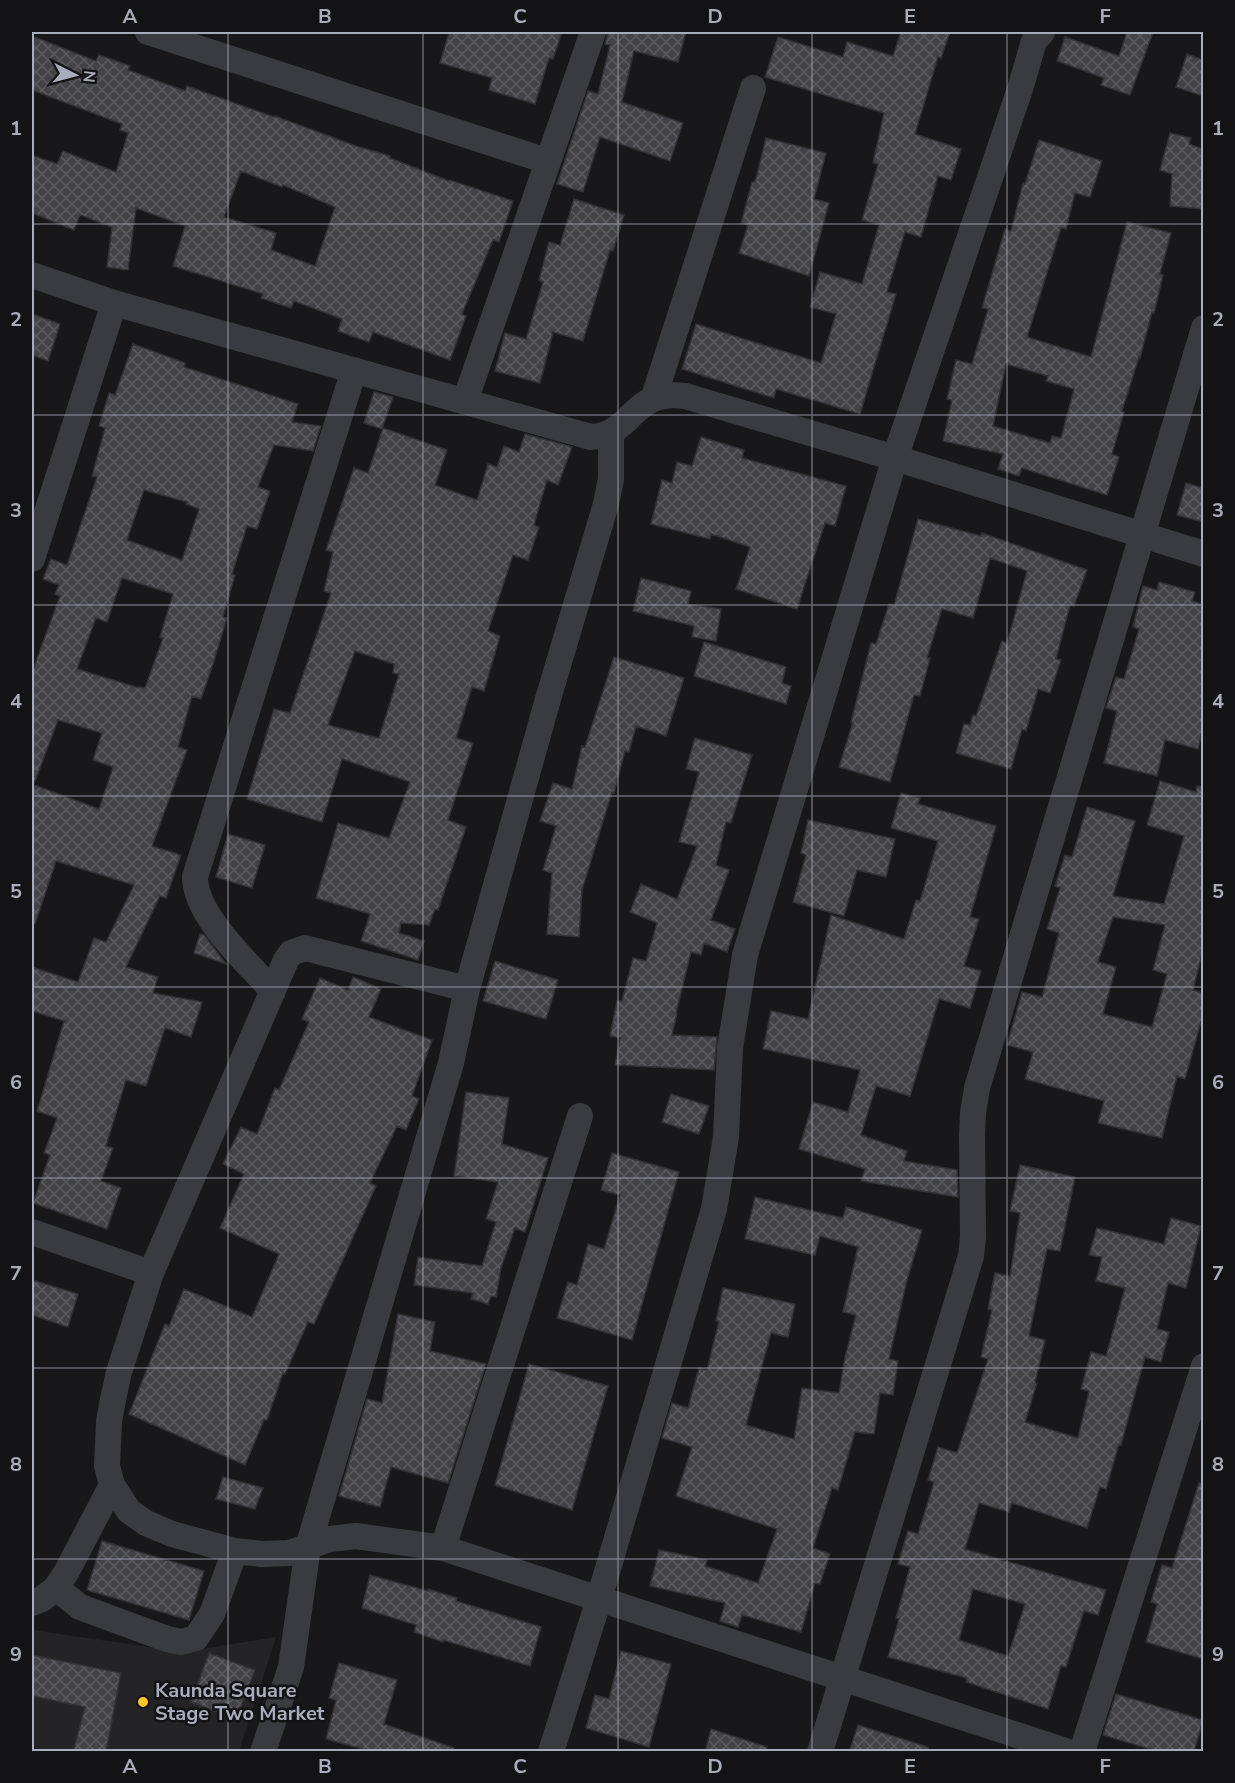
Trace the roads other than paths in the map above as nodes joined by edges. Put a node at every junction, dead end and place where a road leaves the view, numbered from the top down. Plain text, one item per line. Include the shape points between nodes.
1 (148, 32) edge
2 (592, 32) edge
3 (1042, 32) edge
4 (753, 88) dead end
5 (547, 161) junction
6 (32, 275) edge
7 (114, 303) junction
8 (1203, 328) edge
9 (354, 370) junction
10 (654, 397) junction
11 (465, 402) junction
12 (611, 434) junction
13 (895, 458) junction
14 (1142, 534) junction
15 (1203, 554) edge
16 (32, 559) edge
17 (467, 989) junction
18 (273, 992) junction
19 (580, 1116) dead end
20 (32, 1232) edge
21 (151, 1274) junction
22 (1203, 1366) edge
23 (112, 1485) junction
24 (308, 1547) junction
25 (443, 1548) junction
26 (235, 1551) junction
27 (56, 1588) junction
28 (599, 1599) junction
29 (32, 1603) edge
30 (843, 1678) junction
31 (263, 1752) edge
32 (551, 1752) edge
33 (820, 1752) edge
34 (1069, 1752) edge
35 (1082, 1752) edge

1 - 5 street
2 - 5 street
3 - 13 street via 1034,41
4 - 10 street
5 - 11 street
6 - 7 street
7 - 9 street
7 - 16 street
8 - 14 street
9 - 11 street
9 - 18 street via 195,877 198,898 209,919
10 - 12 street
10 - 13 street via 685,396
11 - 12 street via 591,437
12 - 17 street via 611,479 606,504
13 - 14 street
13 - 28 street via 745,956 730,1048 726,1137 714,1209
14 - 15 street
14 - 30 street via 977,1088 972,1125 971,1256
17 - 18 street via 305,948 291,953
17 - 24 street via 451,1063
18 - 21 street
19 - 25 street
20 - 21 street
21 - 23 street via 113,1399 107,1466
22 - 35 street
23 - 26 street via 129,1511 146,1523
23 - 27 street
24 - 25 street via 356,1536
24 - 26 street via 289,1553
24 - 31 street via 291,1666
25 - 28 street
26 - 27 street via 212,1614 196,1638 181,1642 80,1607
27 - 29 street
28 - 30 street
28 - 32 street
30 - 33 street
30 - 34 street

